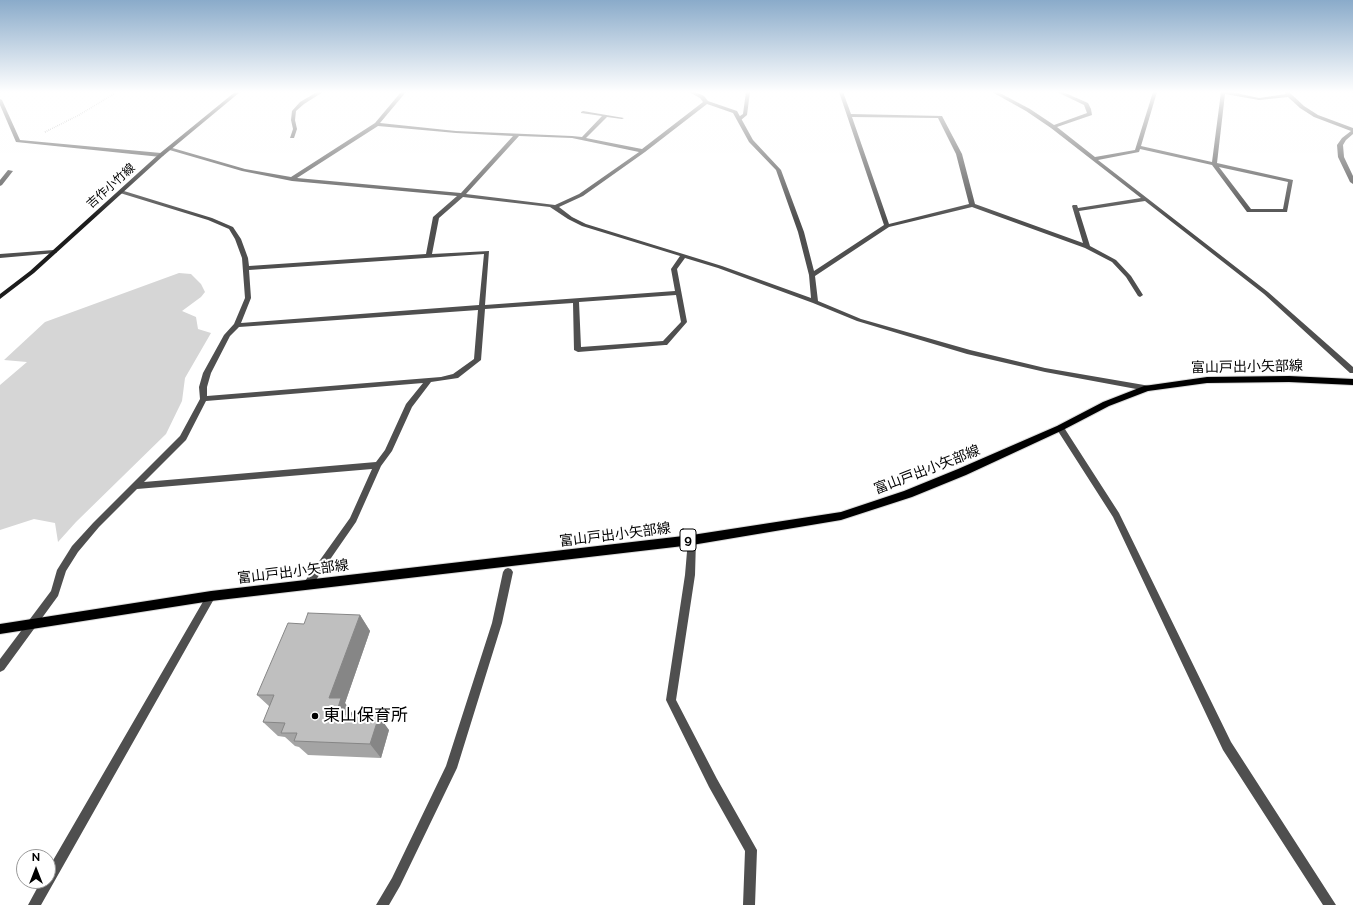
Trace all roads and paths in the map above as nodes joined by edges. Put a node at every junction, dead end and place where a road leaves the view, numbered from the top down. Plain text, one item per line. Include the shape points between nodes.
1 (15, 134) edge
2 (42, 134) edge
3 (187, 134) edge
4 (361, 134) edge
5 (501, 134) edge
6 (588, 134) edge
7 (665, 134) edge
8 (747, 134) edge
9 (855, 134) edge
10 (949, 134) edge
11 (1062, 134) edge
12 (1142, 134) edge
13 (1218, 134) edge
14 (1349, 134) edge
15 (517, 135) junction
16 (584, 138) junction
17 (27, 142) junction
18 (1138, 148) junction
19 (169, 149) junction
20 (643, 151) junction
21 (161, 155) junction
22 (1093, 159) junction
23 (1214, 164) junction
24 (10, 170) dead end
25 (292, 179) junction
26 (1353, 182) edge
27 (0, 184) edge
28 (122, 192) junction
29 (462, 195) junction
30 (1145, 199) junction
31 (972, 206) junction
32 (554, 207) junction
33 (887, 226) junction
34 (1088, 247) junction
35 (54, 252) junction
36 (0, 256) edge
37 (429, 256) junction
38 (683, 256) junction
39 (246, 268) junction
40 (812, 275) junction
41 (678, 293) junction
42 (1140, 295) dead end
43 (0, 297) edge
44 (576, 300) junction
45 (815, 302) junction
46 (482, 307) junction
47 (237, 325) junction
48 (1353, 372) edge
49 (429, 380) junction
50 (1353, 382) edge
51 (1147, 388) junction
52 (204, 399) junction
53 (1060, 428) junction
54 (378, 465) junction
55 (135, 486) junction
56 (692, 540) junction
57 (508, 572) dead end
58 (308, 584) junction
59 (211, 596) junction
60 (33, 623) junction
61 (0, 629) edge
62 (0, 667) edge
63 (56, 867) edge
64 (43, 889) edge
65 (34, 905) edge
66 (382, 905) edge
67 (749, 905) edge
68 (1330, 905) edge

1 - 17 street via 18,141
2 - 17 path
3 - 19 main road, 吉作小竹線
4 - 25 street
5 - 15 street
6 - 16 street
7 - 20 street
8 - 40 street via 778,170 801,232
9 - 33 street
10 - 31 street via 959,154
11 - 22 street
12 - 18 street
13 - 23 street
14 - 26 street via 1340,145 1341,156
15 - 16 street
15 - 29 street
16 - 20 street
17 - 21 street
18 - 22 street via 1138,151
18 - 23 street
19 - 21 main road, 吉作小竹線
19 - 25 street via 244,170
20 - 32 street via 581,195
21 - 28 main road, 吉作小竹線
22 - 30 street
23 - 23 street via 1291,181 1285,211 1249,211
24 - 27 street
25 - 29 street
28 - 35 main road, 吉作小竹線
28 - 39 street via 231,228 238,239
29 - 32 street
29 - 37 street via 436,217
30 - 34 street via 1076,207
30 - 48 street via 1266,293
31 - 33 street
31 - 34 street
32 - 38 street via 584,225
33 - 40 street
34 - 42 street via 1114,262 1128,276
35 - 36 street
35 - 43 main road, 吉作小竹線
37 - 39 street
37 - 46 street via 487,252
38 - 41 street via 674,269
38 - 45 street
39 - 47 street via 248,298
40 - 45 street
41 - 44 street
41 - 44 street via 684,322 665,343 578,350
44 - 46 street
45 - 51 street via 859,320 969,352 1045,370
46 - 47 street
46 - 49 street via 477,360 455,376
47 - 52 street via 227,335 207,373 203,387
49 - 52 street
49 - 54 street via 409,406 388,451
50 - 51 main road, 富山戸出小矢部線 / 9 via 1289,379 1207,380
51 - 53 main road, 富山戸出小矢部線 / 9 via 1106,404
52 - 55 street via 183,438
53 - 56 main road, 富山戸出小矢部線 / 9 via 908,494 841,516
53 - 68 street via 1116,515 1227,746
54 - 55 street
54 - 58 street via 353,520
55 - 60 street via 96,524 75,549 62,570 55,593
56 - 58 main road, 富山戸出小矢部線 / 9
56 - 67 street via 690,575 671,700 712,783 751,850
57 - 66 street via 497,623 451,768 396,882
58 - 59 main road, 富山戸出小矢部線 / 9
59 - 60 main road, 富山戸出小矢部線 / 9
59 - 63 street
60 - 61 main road, 富山戸出小矢部線 / 9
60 - 62 street
64 - 65 street

